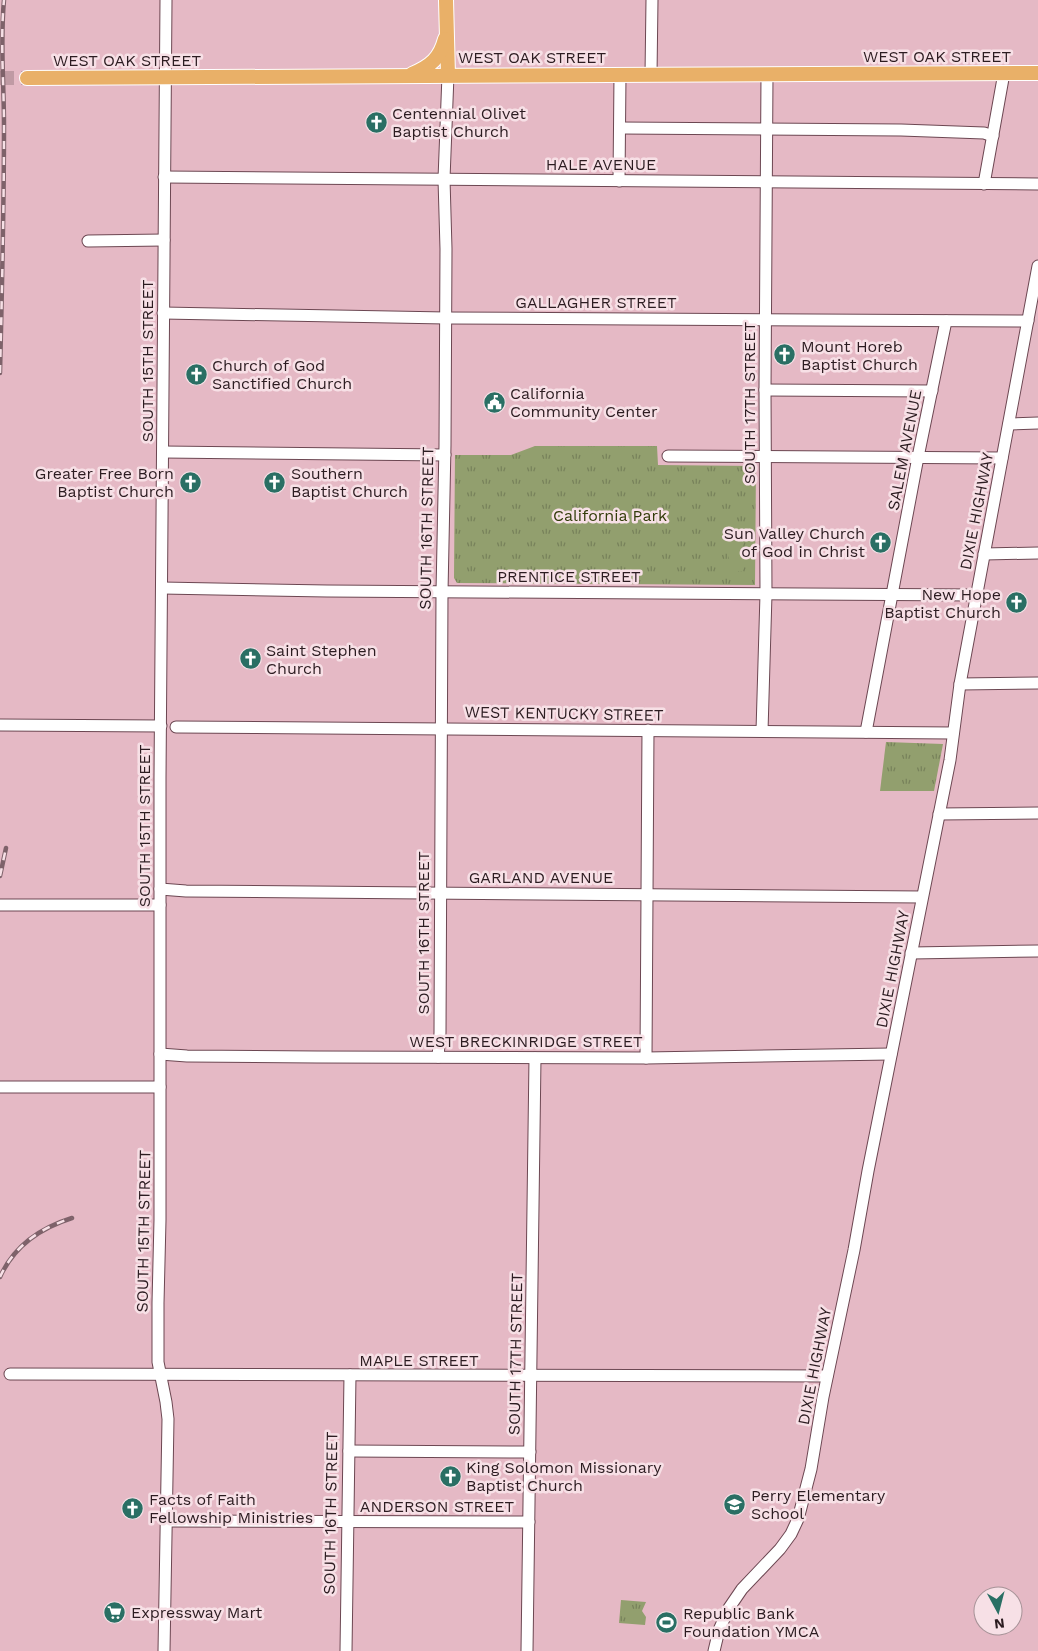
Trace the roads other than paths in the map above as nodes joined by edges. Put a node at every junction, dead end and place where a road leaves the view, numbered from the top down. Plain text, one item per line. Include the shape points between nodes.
1 (166, 0) edge
2 (446, 0) edge
3 (652, 0) edge
4 (446, 34) junction
5 (1004, 73) junction
6 (1038, 73) edge
7 (448, 75) junction
8 (620, 75) junction
9 (651, 75) junction
10 (767, 75) junction
11 (407, 76) junction
12 (166, 77) junction
13 (27, 78) tunnel mouth
14 (620, 128) junction
15 (766, 129) junction
16 (993, 136) junction
17 (164, 177) junction
18 (444, 179) junction
19 (619, 181) junction
20 (766, 182) junction
21 (984, 184) junction
22 (1038, 184) edge
23 (164, 240) junction
24 (88, 241) dead end
25 (1038, 266) edge
26 (1035, 294) edge
27 (163, 314) junction
28 (446, 318) junction
29 (765, 320) junction
30 (946, 321) junction
31 (1028, 321) junction
32 (765, 390) junction
33 (932, 391) junction
34 (1038, 423) edge
35 (1008, 424) junction
36 (163, 452) junction
37 (445, 455) junction
38 (668, 456) dead end
39 (766, 457) junction
40 (918, 458) junction
41 (1002, 458) junction
42 (1038, 553) edge
43 (984, 554) junction
44 (162, 588) junction
45 (442, 592) junction
46 (766, 594) junction
47 (893, 595) junction
48 (976, 595) junction
49 (1038, 683) edge
50 (960, 684) junction
51 (0, 725) edge
52 (161, 726) junction
53 (176, 727) dead end
54 (441, 729) junction
55 (648, 730) junction
56 (762, 731) junction
57 (866, 732) junction
58 (953, 733) junction
59 (1038, 813) edge
60 (939, 814) junction
61 (160, 889) junction
62 (440, 892) junction
63 (647, 894) junction
64 (922, 896) junction
65 (0, 905) edge
66 (160, 905) junction
67 (1038, 951) edge
68 (911, 952) junction
69 (160, 1054) junction
70 (891, 1054) junction
71 (438, 1057) junction
72 (536, 1058) junction
73 (646, 1058) junction
74 (0, 1087) edge
75 (160, 1087) junction
76 (10, 1374) dead end
77 (161, 1375) junction
78 (350, 1376) junction
79 (531, 1376) junction
80 (827, 1376) junction
81 (349, 1451) junction
82 (530, 1452) junction
83 (166, 1521) junction
84 (348, 1522) junction
85 (529, 1522) junction
86 (164, 1651) edge
87 (346, 1651) edge
88 (527, 1651) edge
89 (714, 1651) edge

1 - 12 street, SOUTH 15TH STREET
2 - 4 main road, SOUTH 16TH STREET
3 - 9 street
4 - 7 main road, SOUTH 16TH STREET
4 - 11 main road via 441,52 431,64
5 - 6 main road, WEST OAK STREET
5 - 10 main road, WEST OAK STREET
5 - 16 street
7 - 8 main road, WEST OAK STREET
7 - 11 main road, WEST OAK STREET
7 - 18 street, SOUTH 16TH STREET
8 - 9 main road, WEST OAK STREET
8 - 14 street
9 - 10 main road, WEST OAK STREET
10 - 15 street, SOUTH 17TH STREET
11 - 12 main road, WEST OAK STREET
12 - 13 main road, WEST OAK STREET
12 - 17 street, SOUTH 15TH STREET
14 - 15 street
14 - 19 street
15 - 16 street via 984,133
15 - 20 street, SOUTH 17TH STREET
16 - 21 street
17 - 18 street, HALE AVENUE
17 - 23 street, SOUTH 15TH STREET
18 - 19 street, HALE AVENUE
18 - 28 street, SOUTH 16TH STREET
19 - 20 street, HALE AVENUE
20 - 21 street, HALE AVENUE
20 - 29 street, SOUTH 17TH STREET
21 - 22 street, HALE AVENUE
23 - 24 street
23 - 27 street, SOUTH 15TH STREET
25 - 26 street, DIXIE HIGHWAY
26 - 31 street, DIXIE HIGHWAY
27 - 28 street, GALLAGHER STREET
27 - 36 street, SOUTH 15TH STREET
28 - 29 street, GALLAGHER STREET
28 - 37 street, SOUTH 16TH STREET
29 - 30 street, GALLAGHER STREET
29 - 32 street, SOUTH 17TH STREET
30 - 31 street, GALLAGHER STREET
30 - 33 street, SALEM AVENUE
31 - 35 street, DIXIE HIGHWAY
32 - 33 street
32 - 39 street, SOUTH 17TH STREET
33 - 40 street, SALEM AVENUE
34 - 35 street
35 - 41 street, DIXIE HIGHWAY
36 - 37 street
36 - 44 street, SOUTH 15TH STREET
37 - 45 street, SOUTH 16TH STREET
38 - 39 street
39 - 40 street
39 - 46 street, SOUTH 17TH STREET
40 - 41 street
40 - 47 street, SALEM AVENUE
41 - 43 street, DIXIE HIGHWAY
42 - 43 street
43 - 48 street, DIXIE HIGHWAY
44 - 45 street, PRENTICE STREET
44 - 52 street, SOUTH 15TH STREET
45 - 46 street, PRENTICE STREET
45 - 54 street, SOUTH 16TH STREET
46 - 47 street, PRENTICE STREET
46 - 56 street, SOUTH 17TH STREET
47 - 48 street, PRENTICE STREET
47 - 57 street, SALEM AVENUE
48 - 50 street, DIXIE HIGHWAY
49 - 50 street
50 - 58 street, DIXIE HIGHWAY
51 - 52 street
52 - 61 street, SOUTH 15TH STREET
53 - 54 street, WEST KENTUCKY STREET
54 - 55 street, WEST KENTUCKY STREET
54 - 62 street, SOUTH 16TH STREET
55 - 56 street, WEST KENTUCKY STREET
55 - 63 street
56 - 57 street, WEST KENTUCKY STREET
57 - 58 street, WEST KENTUCKY STREET
58 - 60 street, DIXIE HIGHWAY
59 - 60 street
60 - 64 street, DIXIE HIGHWAY
61 - 62 street, GARLAND AVENUE
61 - 66 street, SOUTH 15TH STREET
62 - 63 street, GARLAND AVENUE
62 - 71 street, SOUTH 16TH STREET
63 - 64 street, GARLAND AVENUE
63 - 73 street
64 - 68 street, DIXIE HIGHWAY
65 - 66 street
66 - 69 street, SOUTH 15TH STREET
67 - 68 street
68 - 70 street, DIXIE HIGHWAY
69 - 71 street, WEST BRECKINRIDGE STREET
69 - 75 street, SOUTH 15TH STREET
70 - 73 street, WEST BRECKINRIDGE STREET
70 - 80 street, DIXIE HIGHWAY
71 - 72 street, WEST BRECKINRIDGE STREET
72 - 73 street, WEST BRECKINRIDGE STREET
72 - 79 street, SOUTH 17TH STREET
74 - 75 street
75 - 77 street, SOUTH 15TH STREET via 158,1362
76 - 77 street, MAPLE STREET
77 - 78 street, MAPLE STREET
77 - 83 street, SOUTH 15TH STREET via 168,1418
78 - 79 street, MAPLE STREET
78 - 81 street, SOUTH 16TH STREET
79 - 80 street, MAPLE STREET
79 - 82 street, SOUTH 17TH STREET
80 - 89 street, DIXIE HIGHWAY via 811,1469 798,1519 780,1549 742,1589 729,1608
81 - 82 street
81 - 84 street, SOUTH 16TH STREET
82 - 85 street, SOUTH 17TH STREET
83 - 84 street, ANDERSON STREET
83 - 86 street, SOUTH 15TH STREET
84 - 85 street, ANDERSON STREET
84 - 87 street, SOUTH 16TH STREET
85 - 88 street, SOUTH 17TH STREET

